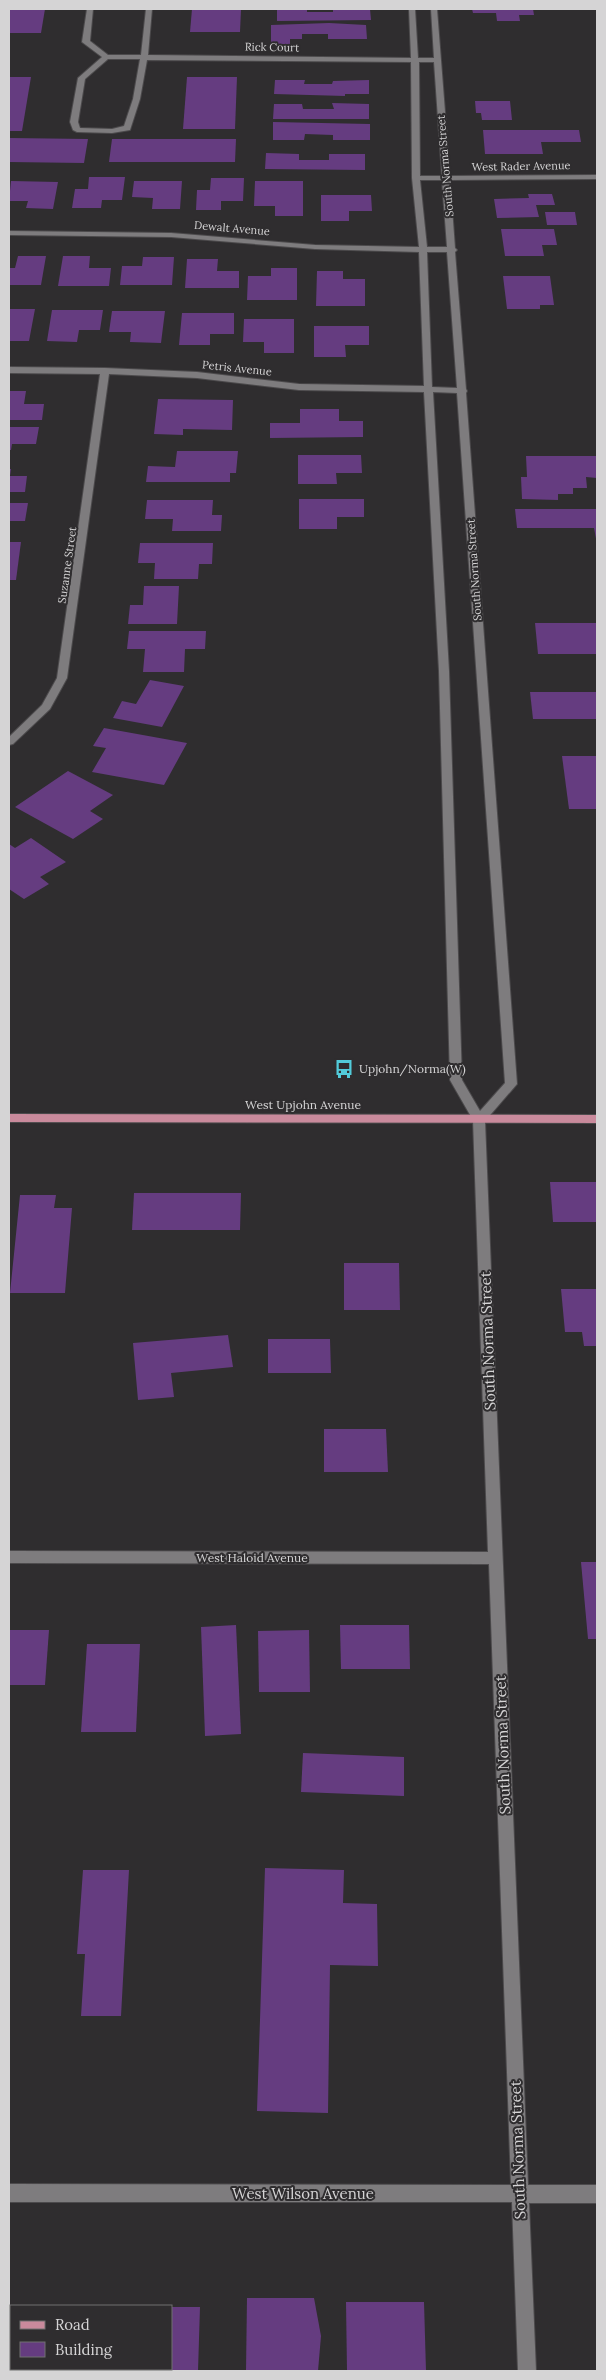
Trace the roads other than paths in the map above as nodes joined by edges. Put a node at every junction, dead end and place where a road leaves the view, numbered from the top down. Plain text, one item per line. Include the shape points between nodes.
1 (90, 9) edge
2 (149, 9) edge
3 (412, 9) edge
4 (434, 9) edge
5 (106, 57) junction
6 (145, 58) junction
7 (415, 60) junction
8 (437, 60) junction
9 (597, 177) edge
10 (416, 178) junction
11 (445, 178) junction
12 (9, 233) edge
13 (423, 248) junction
14 (452, 250) junction
15 (9, 370) edge
16 (105, 371) junction
17 (428, 388) junction
18 (463, 391) junction
19 (10, 738) edge
20 (9, 1118) edge
21 (597, 1119) edge
22 (479, 1120) junction
23 (9, 1557) edge
24 (496, 1558) junction
25 (9, 2193) edge
26 (520, 2194) junction
27 (597, 2194) edge
28 (527, 2371) edge

1 - 5 street via 86,42
2 - 6 street
3 - 7 street, South Norma Street
4 - 8 street, South Norma Street
5 - 6 street, Rick Court
5 - 6 street via 82,78 74,122 77,130 126,128 136,104
6 - 7 street, Rick Court
7 - 8 street, Rick Court
7 - 10 street, South Norma Street
8 - 11 street, South Norma Street
9 - 11 street, West Rader Avenue
10 - 11 street, West Rader Avenue
10 - 13 street, South Norma Street
11 - 14 street, South Norma Street
12 - 13 street, Dewalt Avenue via 171,235 315,247
13 - 14 street, Dewalt Avenue
13 - 17 street, South Norma Street
14 - 18 street, South Norma Street
15 - 16 street, Petris Avenue
16 - 17 street, Petris Avenue via 197,375 300,387
16 - 19 street, Suzanne Street via 62,678 46,707
17 - 18 street, Petris Avenue
17 - 22 street, South Norma Street via 444,671 456,1080
18 - 22 street, South Norma Street via 511,1084
20 - 22 main road, West Upjohn Avenue
21 - 22 main road, West Upjohn Avenue
22 - 24 street, South Norma Street
23 - 24 street, West Haloid Avenue
24 - 26 street, South Norma Street
25 - 26 street, West Wilson Avenue
26 - 27 street, West Wilson Avenue
26 - 28 street, South Norma Street

